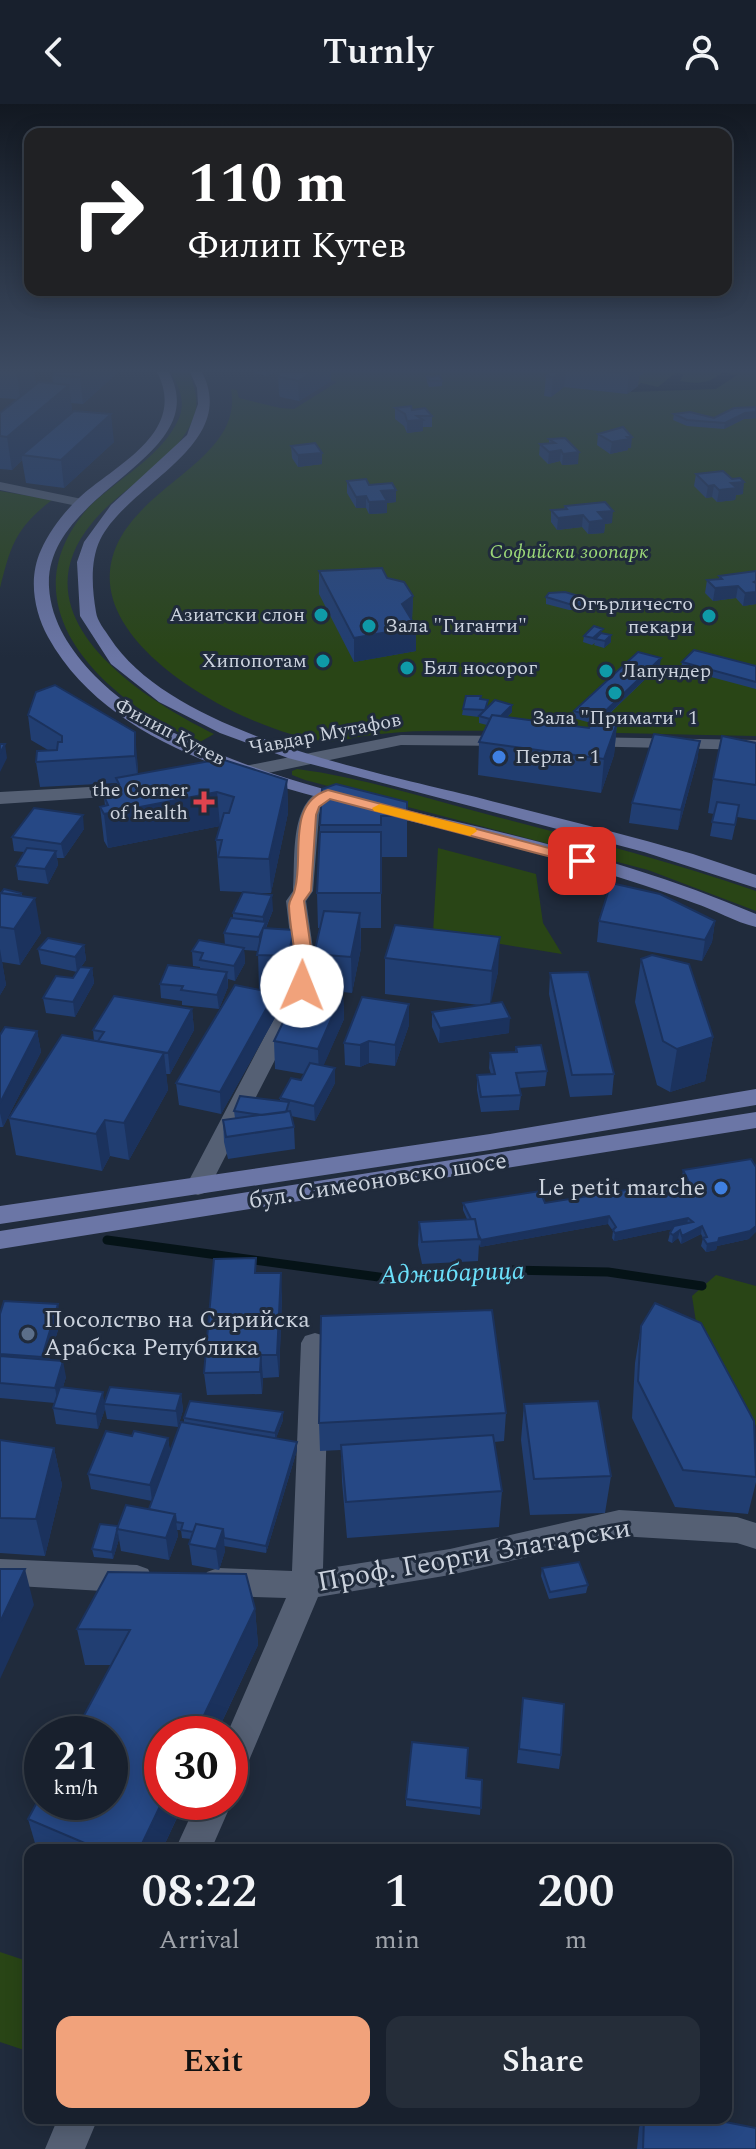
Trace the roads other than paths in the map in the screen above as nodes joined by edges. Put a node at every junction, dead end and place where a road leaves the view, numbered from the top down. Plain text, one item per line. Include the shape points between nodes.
1 (124, 467) edge
2 (161, 467) edge
3 (0, 486) edge
4 (82, 503) junction
5 (532, 741) edge
6 (564, 742) edge
7 (756, 745) edge
8 (306, 759) junction
9 (246, 772) junction
10 (206, 780) edge
11 (162, 787) edge
12 (328, 794) junction
13 (0, 798) edge
14 (756, 882) edge
15 (756, 921) edge
16 (756, 1097) edge
17 (756, 1120) edge
18 (198, 1186) junction
19 (0, 1215) edge
20 (0, 1240) edge
21 (315, 1343) dead end
22 (756, 1536) edge
23 (0, 1572) edge
24 (307, 1585) junction
25 (248, 1724) edge
26 (207, 1820) edge
27 (196, 1844) edge
28 (75, 2124) edge
29 (65, 2149) edge

1 - 4 main road, Филип Кутев
2 - 8 main road, Филип Кутев via 96,531 85,560 83,608 113,657 149,688 234,733
3 - 4 street
4 - 9 main road, Филип Кутев via 50,545 41,577 45,618 57,642 78,671 126,712
5 - 8 street, Чавдар Мутафов via 401,740
6 - 7 street
8 - 9 street, Чавдар Мутафов
8 - 14 main road, Филип Кутев via 634,844
9 - 10 street, Чавдар Мутафов
9 - 12 main road, Филип Кутев
11 - 13 street
12 - 15 main road, Филип Кутев via 625,873
12 - 18 street via 312,805 309,815 303,891 296,901 305,969 302,986
16 - 18 main road, бул. Симеоновско шосе
17 - 20 main road, бул. Симеоновско шосе
18 - 19 main road, бул. Симеоновско шосе
21 - 24 street
22 - 24 street, Проф. Георги Златарски via 737,1530 619,1523 450,1562
23 - 24 street, Проф. Георги Златарски
24 - 25 street
26 - 27 street
28 - 29 street

